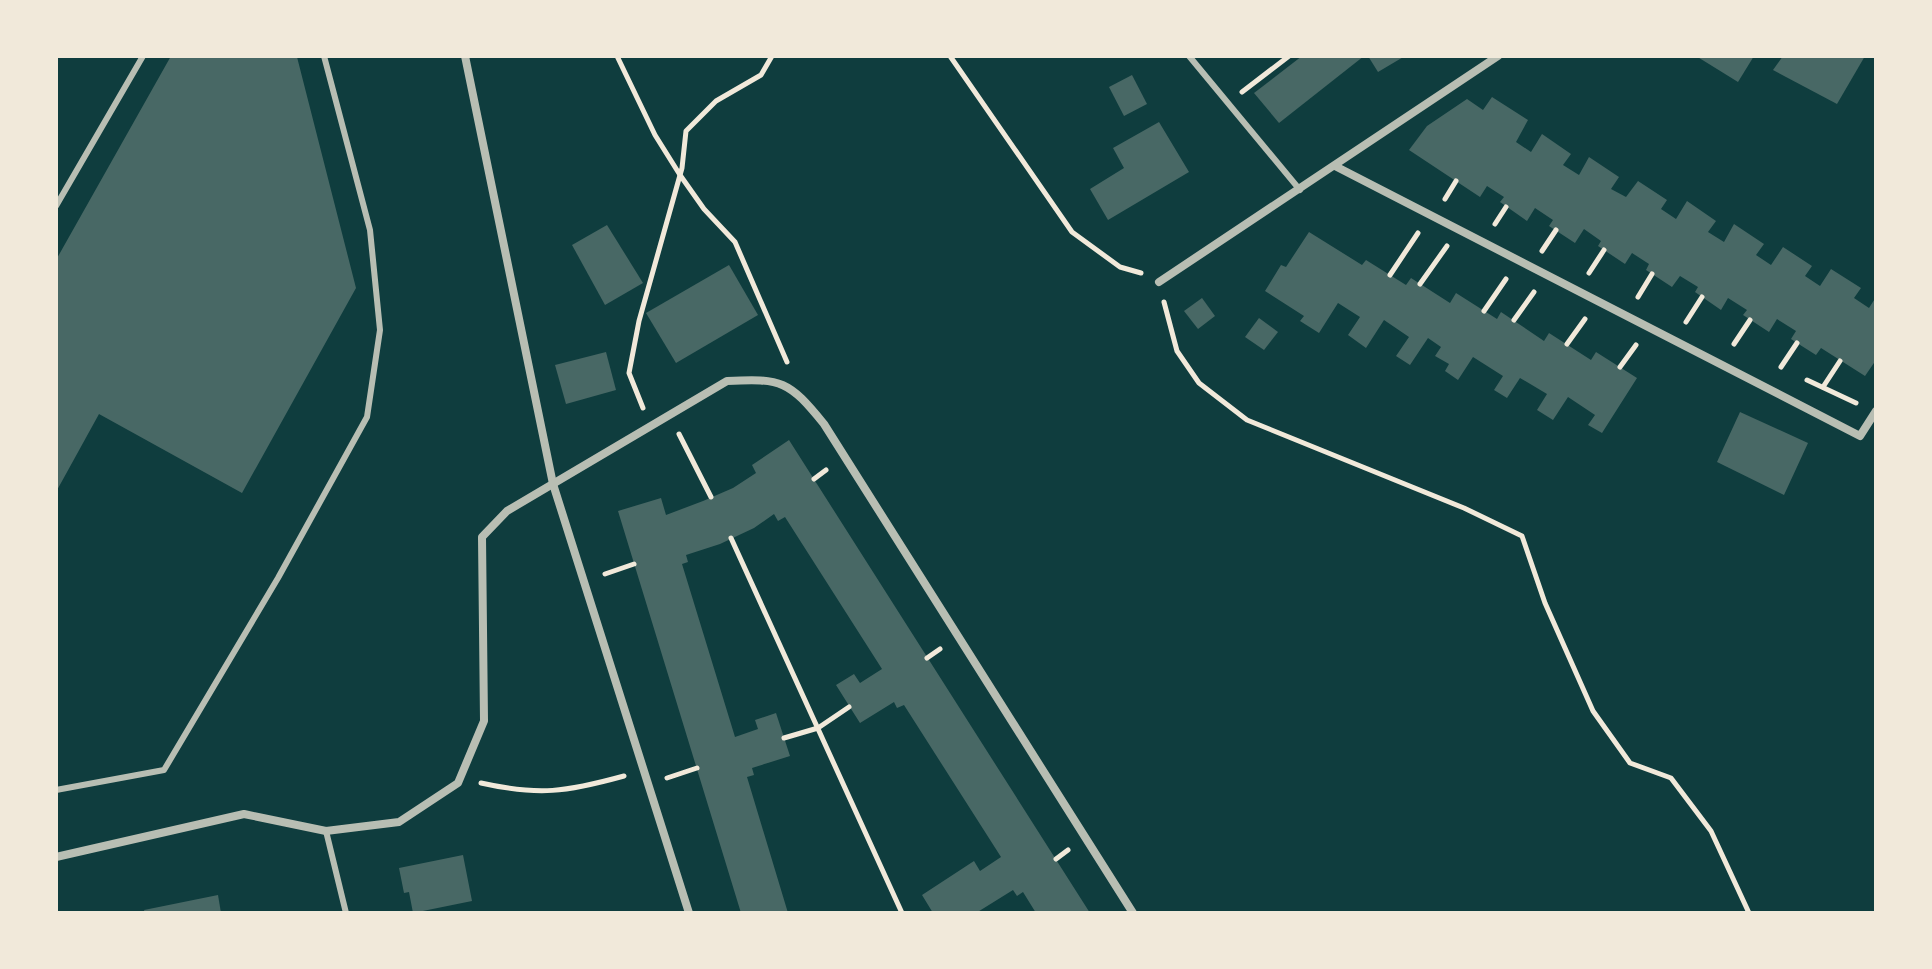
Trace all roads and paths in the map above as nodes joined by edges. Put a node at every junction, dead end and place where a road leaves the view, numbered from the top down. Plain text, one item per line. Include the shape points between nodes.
1 (143, 56) edge
2 (324, 56) edge
3 (465, 56) edge
4 (617, 56) edge
5 (772, 56) edge
6 (950, 56) edge
7 (1189, 56) edge
8 (1289, 56) edge
9 (1498, 56) edge
10 (1227, 103) junction
11 (1335, 166) junction
12 (680, 175) junction
13 (1456, 181) dead end
14 (1300, 190) junction
15 (1442, 204) dead end
16 (56, 206) edge
17 (1506, 207) dead end
18 (1430, 215) junction
19 (1458, 229) junction
20 (1556, 230) dead end
21 (1504, 234) dead end
22 (1529, 246) dead end
23 (1604, 250) dead end
24 (1541, 252) junction
25 (1553, 257) dead end
26 (1519, 261) junction
27 (1577, 268) dead end
28 (1588, 274) junction
29 (1652, 274) dead end
30 (1390, 275) dead end
31 (1546, 275) junction
32 (1601, 280) dead end
33 (1159, 282) junction
34 (1420, 284) dead end
35 (1625, 292) dead end
36 (1702, 297) dead end
37 (1637, 298) junction
38 (1650, 304) dead end
39 (1484, 311) dead end
40 (1674, 316) dead end
41 (1514, 320) dead end
42 (1750, 320) dead end
43 (1686, 322) junction
44 (1698, 327) dead end
45 (1722, 339) dead end
46 (1797, 343) dead end
47 (1734, 344) junction
48 (1745, 350) dead end
49 (1769, 361) dead end
50 (1840, 361) dead end
51 (1781, 367) junction
52 (1823, 387) junction
53 (799, 393) junction
54 (1863, 407) dead end
55 (1876, 411) edge
56 (670, 415) junction
57 (651, 426) junction
58 (553, 484) junction
59 (711, 497) dead end
60 (731, 538) dead end
61 (634, 564) dead end
62 (584, 581) junction
63 (849, 707) dead end
64 (818, 728) junction
65 (784, 738) dead end
66 (644, 770) junction
67 (460, 779) junction
68 (56, 790) edge
69 (326, 831) junction
70 (56, 857) edge
71 (346, 913) edge
72 (689, 913) edge
73 (902, 913) edge
74 (1133, 913) edge
75 (1749, 913) edge

1 - 16 lane
2 - 68 lane via 370,230 380,330 367,417 164,770
3 - 58 street
4 - 12 path
5 - 12 path via 761,75 716,101 686,131
6 - 33 path via 1072,232 1120,267
7 - 10 lane
8 - 10 path
9 - 11 street
10 - 14 lane
11 - 14 street
11 - 18 street
12 - 53 path via 735,242
12 - 57 path via 629,373
13 - 15 path
14 - 33 street
17 - 21 path via 1492,228
18 - 19 street
18 - 30 path
19 - 26 street
19 - 34 path
20 - 24 path
22 - 24 path
23 - 28 path
24 - 25 path
26 - 31 street
26 - 39 path
27 - 28 path
28 - 32 path
29 - 37 path
31 - 41 path
31 - 55 street via 1860,436
33 - 75 path via 1177,351 1199,383 1247,420 1522,536 1593,711 1630,763 1671,778 1711,831
35 - 37 path
36 - 43 path
37 - 38 path
40 - 43 path
42 - 47 path
43 - 44 path
45 - 47 path
46 - 51 path
47 - 48 path
49 - 51 path
50 - 52 path
51 - 52 path
52 - 54 path
53 - 56 street via 767,379 727,381
53 - 74 street via 824,424
56 - 57 street
56 - 59 path
57 - 58 street
58 - 62 street
58 - 67 street via 507,511 482,537 484,721
60 - 64 path
61 - 62 path
62 - 66 street
63 - 64 path
64 - 65 path
64 - 73 path
66 - 67 path via 573,790 521,792
66 - 72 street
67 - 69 street via 399,822
69 - 70 street via 244,814
69 - 71 lane

